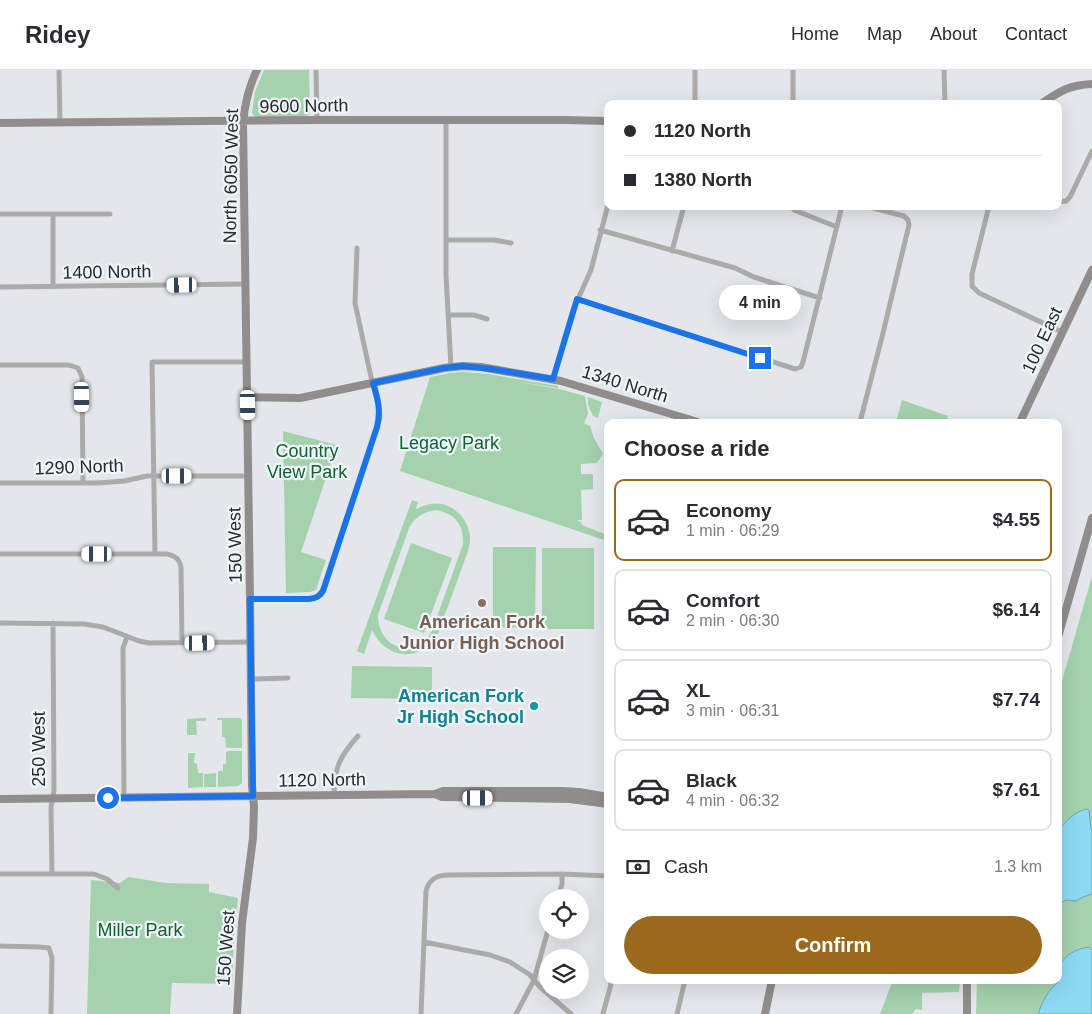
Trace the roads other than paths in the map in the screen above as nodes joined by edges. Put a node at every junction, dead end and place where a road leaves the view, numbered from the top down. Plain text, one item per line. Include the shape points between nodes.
1 (59, 70) edge
2 (257, 70) edge
3 (316, 70) edge
4 (695, 70) edge
5 (793, 70) edge
6 (944, 70) edge
7 (1092, 84) edge
8 (695, 100) edge
9 (793, 100) edge
10 (944, 100) edge
11 (1046, 100) edge
12 (317, 120) junction
13 (446, 121) junction
14 (604, 121) edge
15 (243, 122) junction
16 (0, 123) edge
17 (60, 123) junction
18 (1092, 151) edge
19 (1062, 202) edge
20 (606, 210) edge
21 (683, 210) edge
22 (794, 210) dead end
23 (841, 210) edge
24 (880, 210) edge
25 (988, 210) edge
26 (0, 214) edge
27 (53, 214) junction
28 (110, 214) dead end
29 (837, 227) junction
30 (600, 230) junction
31 (446, 240) junction
32 (511, 242) dead end
33 (357, 248) dead end
34 (672, 250) junction
35 (1092, 270) edge
36 (245, 284) junction
37 (53, 286) junction
38 (0, 287) edge
39 (820, 298) junction
40 (577, 299) junction
41 (448, 315) junction
42 (487, 319) dead end
43 (1062, 332) junction
44 (246, 362) junction
45 (0, 365) edge
46 (451, 367) junction
47 (553, 379) junction
48 (373, 383) junction
49 (248, 397) junction
50 (688, 419) edge
51 (861, 419) edge
52 (1021, 419) edge
53 (154, 476) junction
54 (248, 476) junction
55 (0, 483) edge
56 (83, 483) junction
57 (1092, 518) edge
58 (0, 554) edge
59 (155, 554) junction
60 (250, 599) junction
61 (1062, 616) edge
62 (0, 623) edge
63 (53, 623) junction
64 (127, 637) junction
65 (251, 642) junction
66 (182, 643) junction
67 (288, 678) dead end
68 (251, 679) junction
69 (358, 736) dead end
70 (435, 794) junction
71 (334, 795) junction
72 (604, 795) edge
73 (253, 796) junction
74 (52, 798) junction
75 (124, 798) junction
76 (0, 799) edge
77 (604, 803) edge
78 (0, 874) edge
79 (52, 874) junction
80 (562, 874) junction
81 (604, 876) edge
82 (118, 888) dead end
83 (561, 889) edge
84 (545, 939) edge
85 (424, 942) junction
86 (0, 946) edge
87 (534, 980) junction
88 (611, 984) edge
89 (684, 984) edge
90 (771, 984) edge
91 (967, 984) edge
92 (51, 1014) edge
93 (237, 1014) edge
94 (420, 1014) edge
95 (516, 1014) edge
96 (571, 1014) edge
97 (604, 1014) edge
98 (677, 1014) edge
99 (765, 1014) edge
100 (967, 1014) edge

1 - 17 street
2 - 15 street, North 6050 West via 251,81
3 - 12 street
4 - 8 street
5 - 9 street
6 - 10 street
7 - 11 street via 1069,86
12 - 13 street, 9600 North
12 - 15 street, 9600 North
13 - 14 street, 9600 North
13 - 31 street
15 - 17 street, 9600 North
15 - 36 street, North 6050 West
16 - 17 street, 9600 North
18 - 19 street via 1073,192
20 - 30 street
21 - 34 street
22 - 29 street
23 - 29 street
24 - 51 street via 904,216 909,225
25 - 43 street via 972,286 979,293
26 - 27 street
27 - 28 street
27 - 37 street
29 - 39 street
30 - 34 street
30 - 40 street via 591,270
31 - 32 street
31 - 41 street
33 - 48 street via 356,312
34 - 39 street
35 - 43 street, 100 East
36 - 37 street, 1400 North
36 - 44 street, 150 West
37 - 38 street, 1400 North
39 - 40 street via 803,362 795,369
40 - 47 street
41 - 42 street via 474,315
41 - 46 street
43 - 52 street, 100 East
44 - 49 street, 150 West
44 - 53 street via 152,362
45 - 56 street via 69,365 78,368 82,377
46 - 47 street, 1340 North via 481,368
46 - 48 street, 1340 North
47 - 50 street, 1340 North
48 - 49 street, 1340 North via 300,398
48 - 60 street via 380,417 320,595 309,599
49 - 54 street, 150 West
53 - 54 street, 1290 North
53 - 56 street, 1290 North
53 - 59 street
54 - 60 street, 150 West
55 - 56 street, 1290 North
57 - 61 street
58 - 59 street
59 - 66 street via 172,555 180,562
60 - 65 street, 150 West
62 - 63 street
63 - 64 street via 94,625
63 - 74 street, 250 West
64 - 66 street via 149,643
64 - 75 street via 123,648
65 - 66 street
65 - 68 street, 150 West
67 - 68 street
68 - 73 street, 150 West
69 - 71 street via 338,764
70 - 71 street, 1120 North
70 - 72 street, 1120 North via 443,790 563,791
70 - 77 street, 1120 North via 442,797 570,798
71 - 73 street, 1120 North
73 - 75 street, 1120 North
73 - 93 street, 150 West via 253,838 242,923
74 - 75 street, 1120 North
74 - 76 street, 1120 North
74 - 79 street, 250 West
78 - 79 street
79 - 82 street via 94,874 108,879
80 - 81 street
80 - 83 street
80 - 85 street via 441,875 432,880 426,891
84 - 87 street
85 - 87 street via 502,958
85 - 94 street
86 - 92 street via 49,948 52,958
87 - 95 street
87 - 96 street
88 - 97 street
89 - 98 street
90 - 99 street
91 - 100 street

